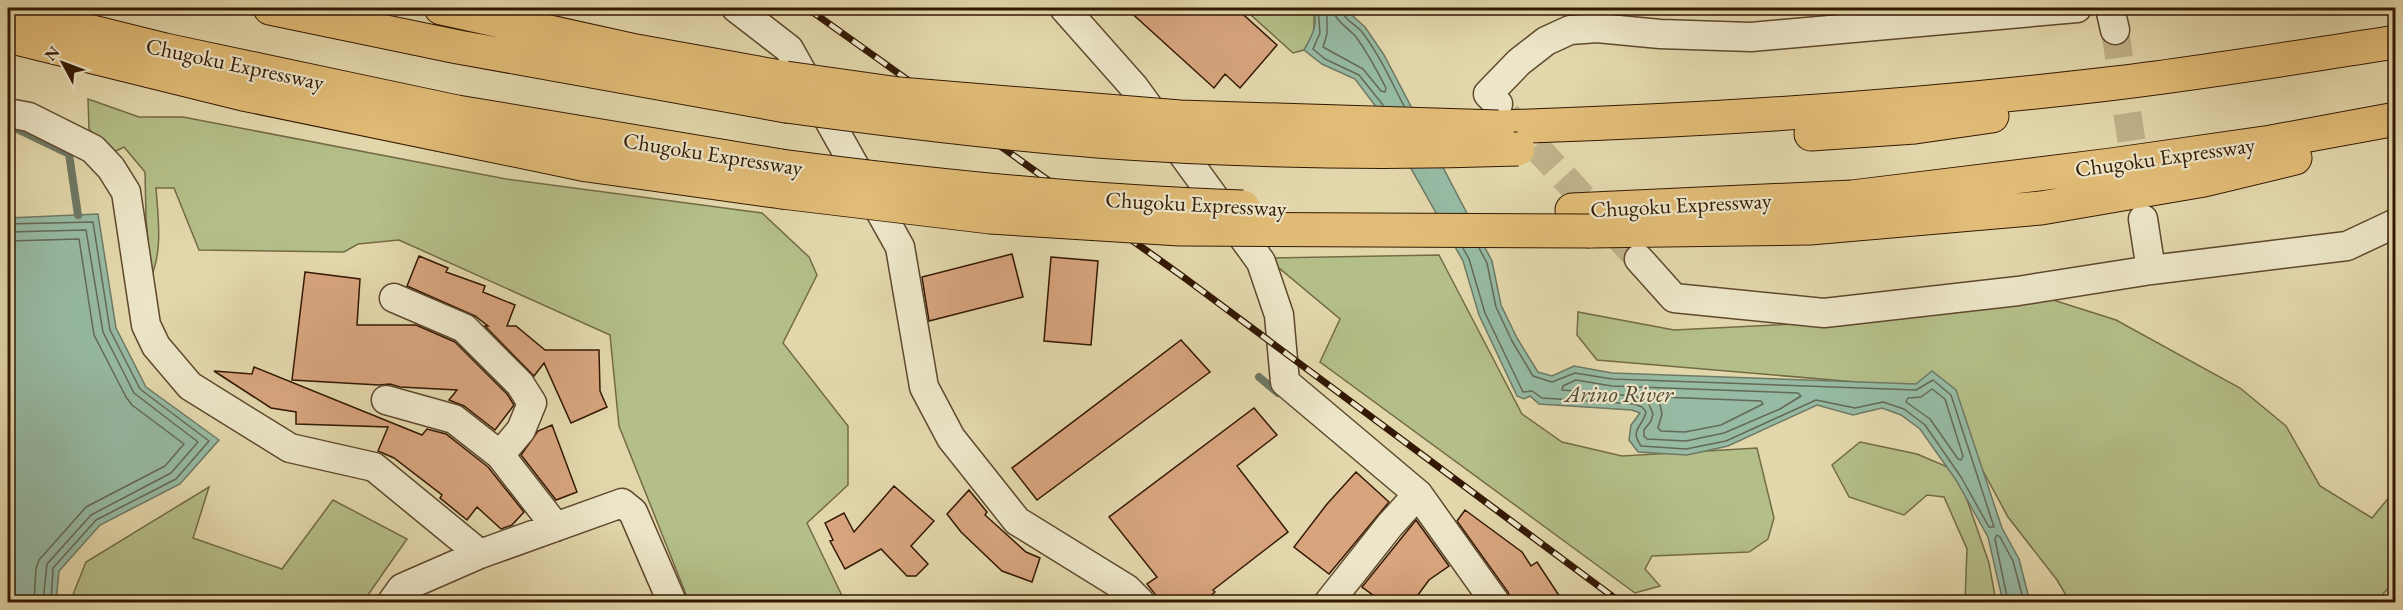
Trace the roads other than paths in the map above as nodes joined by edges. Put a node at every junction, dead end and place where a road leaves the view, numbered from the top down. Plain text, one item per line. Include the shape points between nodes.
1 (270, 8) edge
2 (441, 8) edge
3 (736, 8) edge
4 (1064, 8) edge
5 (2078, 8) edge
6 (8, 11) edge
7 (8, 36) edge
8 (2396, 42) edge
9 (2396, 56) edge
10 (786, 92) junction
11 (8, 113) edge
12 (2396, 119) edge
13 (1505, 127) junction
14 (2396, 134) edge
15 (781, 179) junction
16 (2143, 219) dead end
17 (1580, 221) junction
18 (2396, 223) edge
19 (1639, 259) tunnel mouth
20 (2151, 270) junction
21 (394, 298) dead end
22 (386, 400) dead end
23 (500, 455) junction
24 (1418, 494) junction
25 (556, 526) junction
26 (480, 554) junction
27 (392, 603) edge
28 (672, 603) edge
29 (1140, 603) edge
30 (1329, 603) edge
31 (1495, 603) edge

1 - 10 highway via 458,47
2 - 10 highway via 636,51
3 - 29 street via 789,49 900,248 924,387 951,438 1017,521 1118,582
4 - 24 street via 1134,87 1261,262 1280,315 1285,382
5 - 13 street via 1751,37 1597,28 1570,30 1546,41 1519,62 1488,94
6 - 15 highway, Chugoku Expressway via 165,50
7 - 15 highway via 243,94 587,165
8 - 13 highway via 2076,87 1817,111 1645,123
9 - 13 highway via 2269,79 1915,127 1646,145
10 - 13 highway, bridge via 922,124 1097,141 1266,150 1400,153
11 - 26 street via 29,117 93,149 111,168 126,192 146,325 156,346 190,386 290,447 374,468
12 - 17 highway, Chugoku Expressway via 2134,162 1852,197
14 - 17 highway via 2204,180 2041,208 1810,228
15 - 17 highway, Chugoku Expressway, bridge via 923,184 1148,204
16 - 20 street
18 - 20 street via 2347,246
19 - 20 street via 1674,298 1824,313 2018,291
21 - 23 street via 464,328 520,384 532,403 521,430
22 - 23 street via 454,419
23 - 25 street
24 - 30 street
24 - 31 street
25 - 26 street
25 - 28 street via 622,503 633,512
26 - 27 street via 402,588

